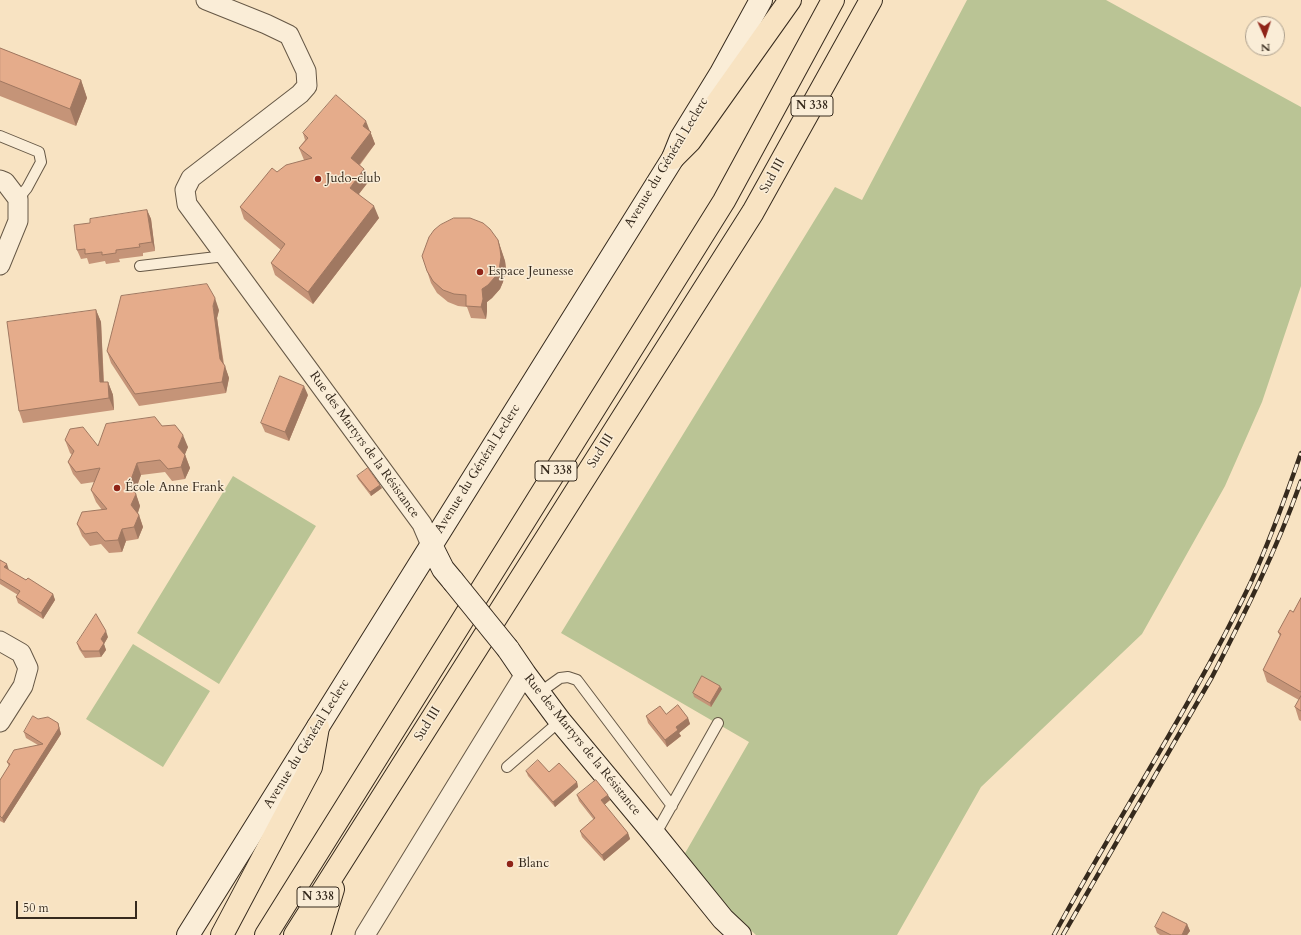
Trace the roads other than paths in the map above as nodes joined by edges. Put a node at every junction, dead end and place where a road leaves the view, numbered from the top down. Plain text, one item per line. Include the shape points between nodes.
1 (206, 0) edge
2 (761, 0) edge
3 (790, 0) edge
4 (833, 0) edge
5 (871, 0) edge
6 (0, 136) edge
7 (673, 158) junction
8 (0, 180) edge
9 (18, 199) junction
10 (226, 256) junction
11 (0, 265) edge
12 (140, 266) dead end
13 (431, 546) junction
14 (0, 641) edge
15 (525, 674) junction
16 (539, 693) junction
17 (560, 721) junction
18 (0, 722) edge
19 (718, 723) dead end
20 (318, 727) junction
21 (507, 767) dead end
22 (672, 806) junction
23 (655, 835) junction
24 (342, 859) junction
25 (188, 935) edge
26 (222, 935) edge
27 (266, 935) edge
28 (295, 935) edge
29 (319, 935) edge
30 (365, 935) edge
31 (740, 935) edge

1 - 10 street, Rue des Martyrs de la Résistance via 289,35 306,71 307,86 300,94 191,178 185,190 187,204
2 - 7 street, Avenue du Général Leclerc via 721,73 681,138
3 - 7 highway via 690,141
4 - 27 highway, Sud III / N 338 via 724,201
5 - 24 highway, Sud III / N 338 via 753,212
6 - 9 lane via 39,152 41,162
7 - 13 street, Avenue du Général Leclerc
8 - 9 street via 5,182
9 - 11 street via 18,221
10 - 12 lane
10 - 13 street, Rue des Martyrs de la Résistance via 422,524
13 - 15 street, Rue des Martyrs de la Résistance, bridge via 443,569
13 - 20 street, Avenue du Général Leclerc
14 - 18 street via 21,653 28,668 23,686
15 - 16 street, Rue des Martyrs de la Résistance
15 - 30 street
16 - 17 street, Rue des Martyrs de la Résistance
16 - 22 lane via 560,678 577,680
17 - 21 lane
17 - 23 street, Rue des Martyrs de la Résistance
19 - 22 lane
20 - 25 street, Avenue du Général Leclerc
20 - 26 highway via 311,767
22 - 23 lane
23 - 31 street, Rue des Martyrs de la Résistance via 723,919
24 - 28 highway, Sud III / N 338
24 - 29 highway

